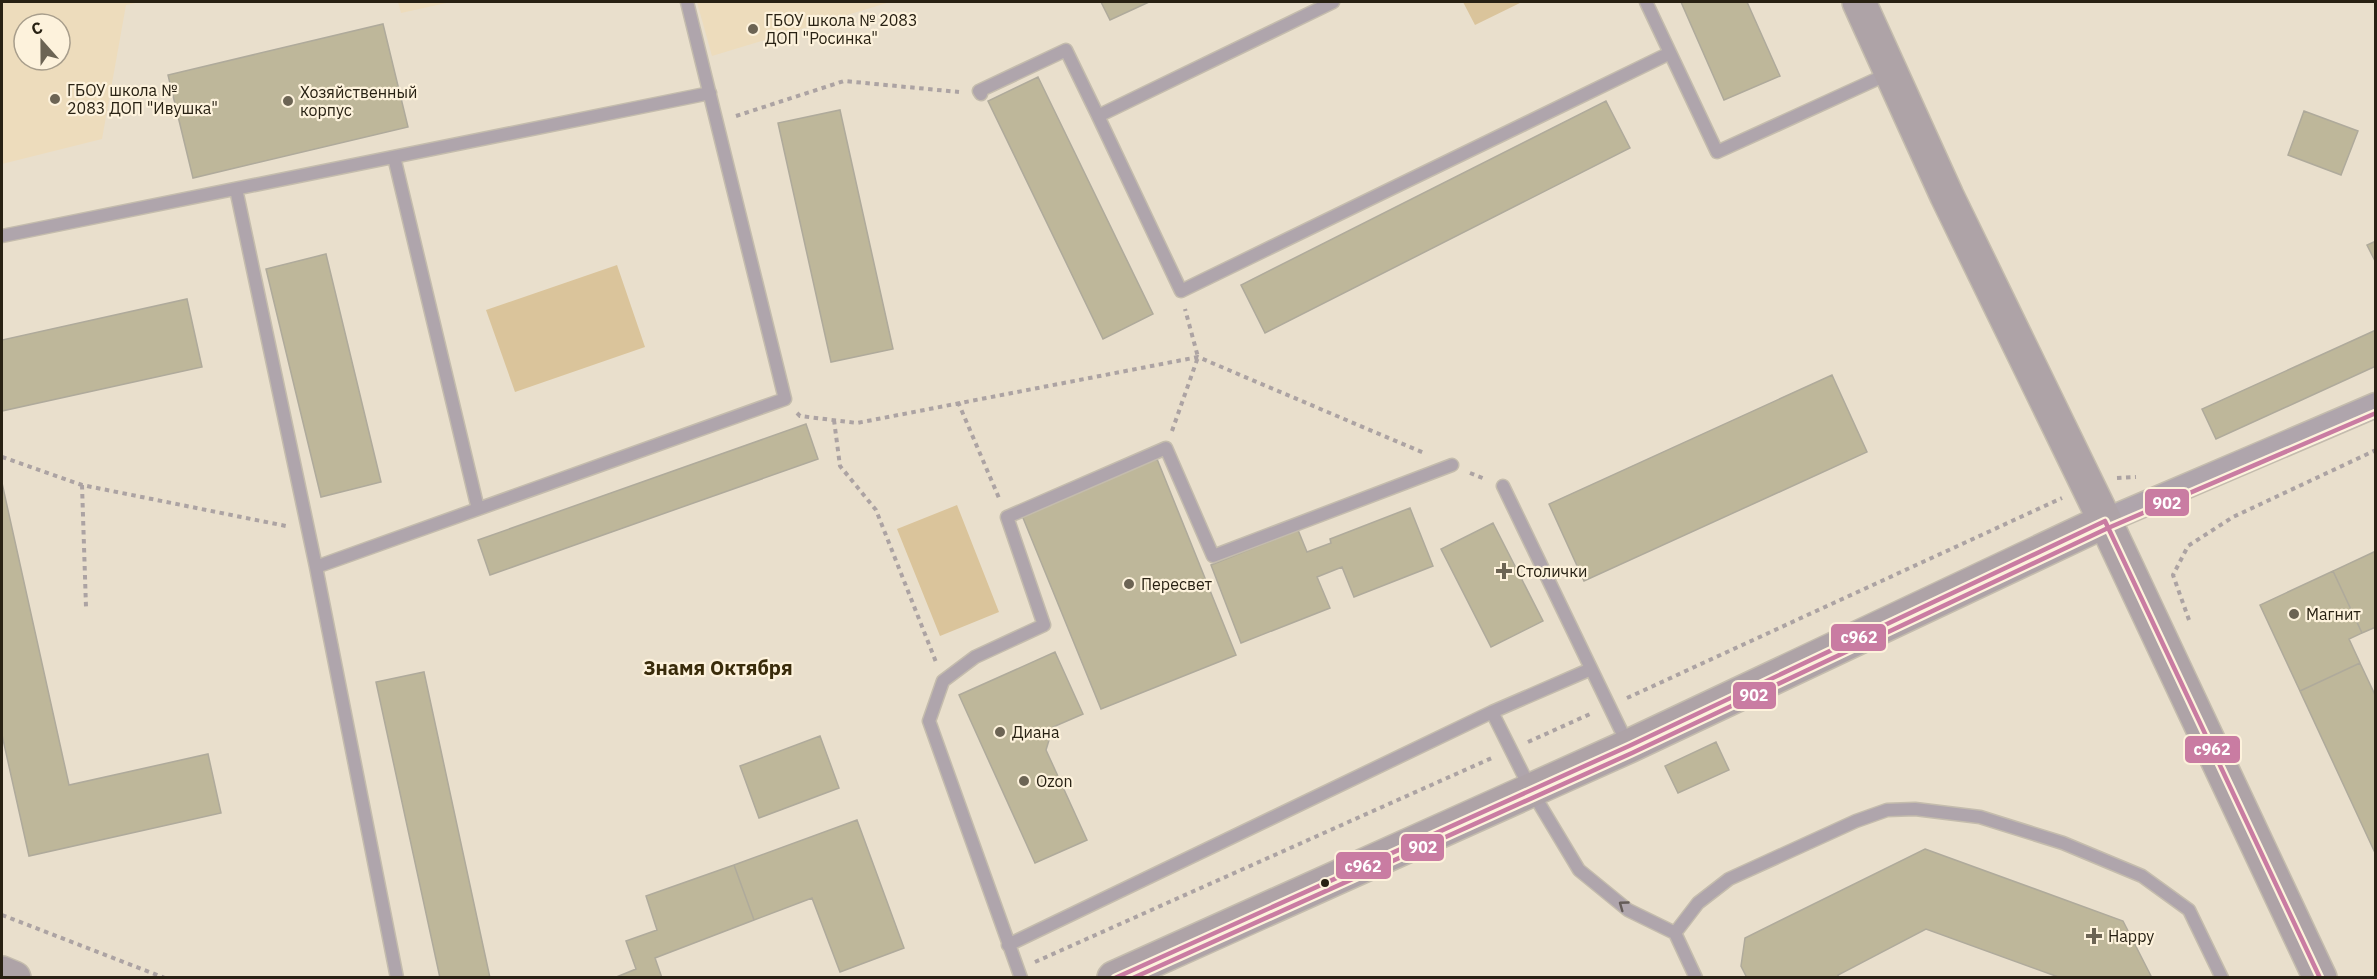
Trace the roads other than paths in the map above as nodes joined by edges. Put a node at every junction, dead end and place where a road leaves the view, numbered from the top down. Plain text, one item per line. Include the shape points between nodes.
1 (687, 2) edge
2 (1333, 2) edge
3 (1646, 2) edge
4 (1859, 2) edge
5 (1670, 53) junction
6 (1891, 72) junction
7 (710, 93) junction
8 (981, 94) road end
9 (1098, 116) junction
10 (394, 157) junction
11 (236, 189) junction
12 (2, 236) edge
13 (2376, 405) edge
14 (1452, 465) road end
15 (1503, 486) road end
16 (478, 509) junction
17 (2105, 521) junction
18 (315, 567) junction
19 (1591, 669) junction
20 (1492, 712) junction
21 (1629, 746) junction
22 (1531, 790) junction
23 (1675, 933) junction
24 (1008, 945) junction
25 (1141, 971) edge
26 (2, 973) edge
27 (1019, 974) edge
28 (14, 978) edge
29 (397, 978) edge
30 (1114, 978) edge
31 (1696, 978) edge
32 (2222, 978) edge
33 (2320, 978) edge

1 - 7 lane
2 - 9 lane
3 - 5 lane
4 - 6 main road
5 - 6 lane via 1717,152
5 - 9 lane via 1180,291
6 - 17 main road
7 - 10 lane
7 - 16 lane via 785,399
8 - 9 lane via 1066,51
10 - 11 lane
10 - 16 lane
11 - 12 lane
11 - 18 lane
13 - 17 street
14 - 24 lane via 1213,556 1166,448 1007,517 1044,625 975,657 943,681 929,722
15 - 19 lane
16 - 18 lane
17 - 21 main road
17 - 33 main road
18 - 29 lane
19 - 20 lane
19 - 21 lane
20 - 22 lane
20 - 24 lane
21 - 22 main road
23 -> 22 lane via 1628,910 1579,870
22 - 25 main road
23 - 31 lane
23 - 32 lane via 1698,903 1729,879 1856,821 1887,810 1915,809 1980,817 2062,843 2142,876 2189,910
24 - 27 lane
25 - 30 main road
26 - 28 main road

